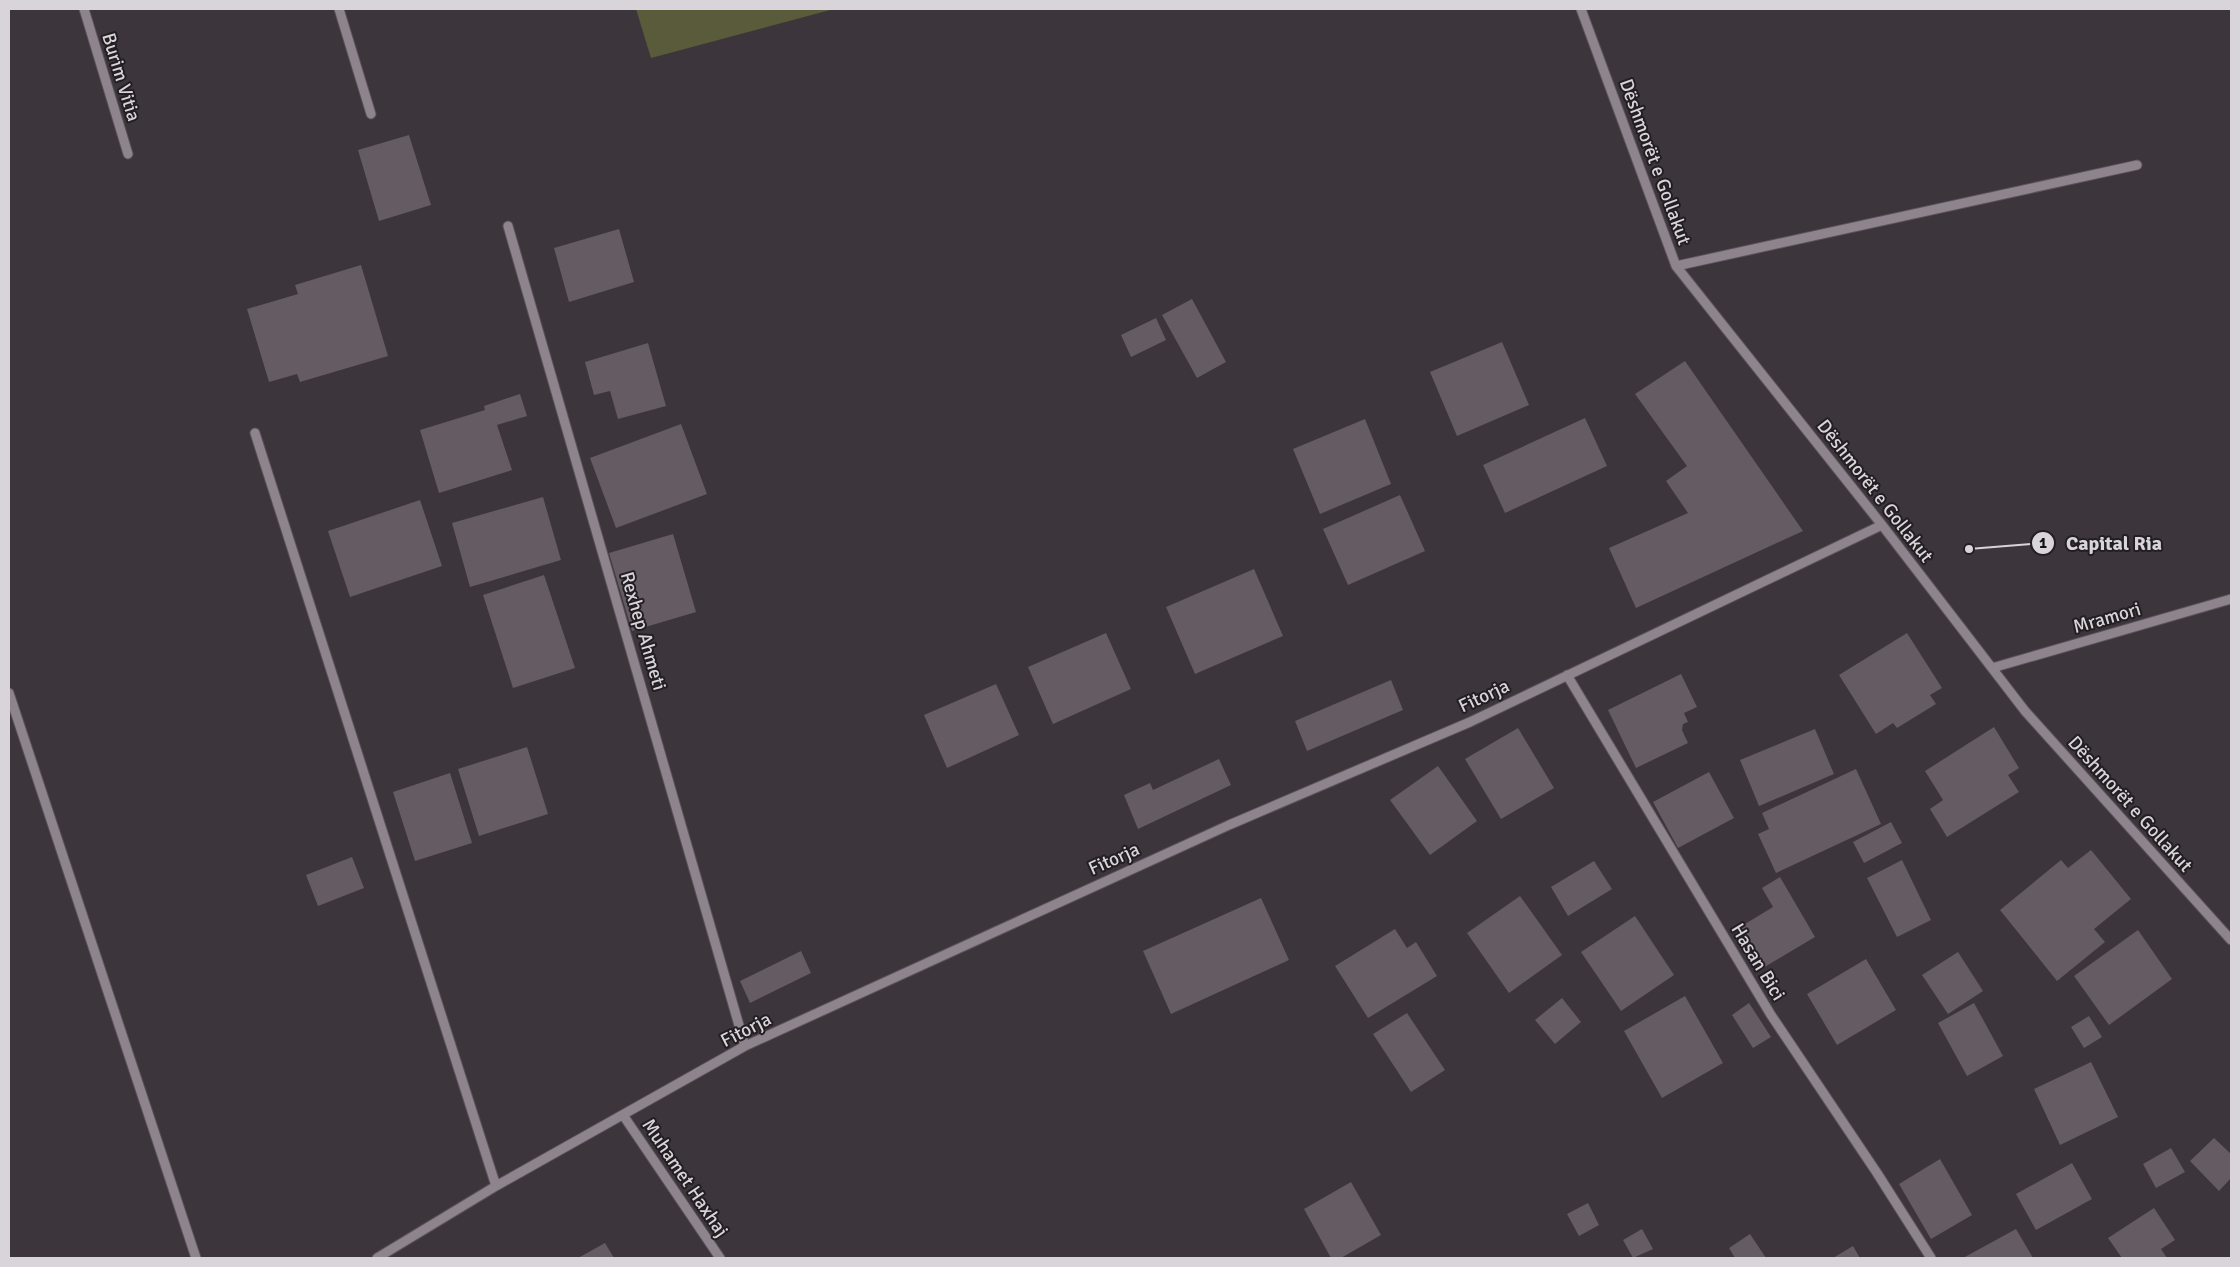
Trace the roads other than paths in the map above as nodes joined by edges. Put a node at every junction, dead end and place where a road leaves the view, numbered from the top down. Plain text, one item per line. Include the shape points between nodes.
1 (84, 9) edge
2 (339, 9) edge
3 (1581, 9) edge
4 (370, 114) dead end
5 (128, 154) dead end
6 (2137, 165) dead end
7 (508, 226) dead end
8 (1676, 266) junction
9 (255, 433) dead end
10 (1882, 525) junction
11 (2231, 599) edge
12 (1992, 668) junction
13 (1567, 675) junction
14 (9, 693) edge
15 (2231, 940) edge
16 (745, 1046) junction
17 (623, 1115) junction
18 (496, 1186) junction
19 (196, 1258) edge
20 (377, 1258) edge
21 (720, 1258) edge
22 (1931, 1258) edge

1 - 5 street, Burim Vitia
2 - 4 street
3 - 8 street, Dëshmorët e Gollakut
6 - 8 street
7 - 16 street, Rexhep Ahmeti
8 - 10 street, Dëshmorët e Gollakut
9 - 18 street
10 - 12 street, Dëshmorët e Gollakut
10 - 13 street, Fitorja
11 - 12 street, Mramori
12 - 15 street, Dëshmorët e Gollakut via 2025,711
13 - 16 street, Fitorja via 1470,722 1229,825
13 - 22 street, Hasan Bici via 1770,1015
14 - 19 street
16 - 17 street, Fitorja
17 - 18 street, Fitorja
17 - 21 street, Muhamet Haxhaj
18 - 20 street, Fitorja

